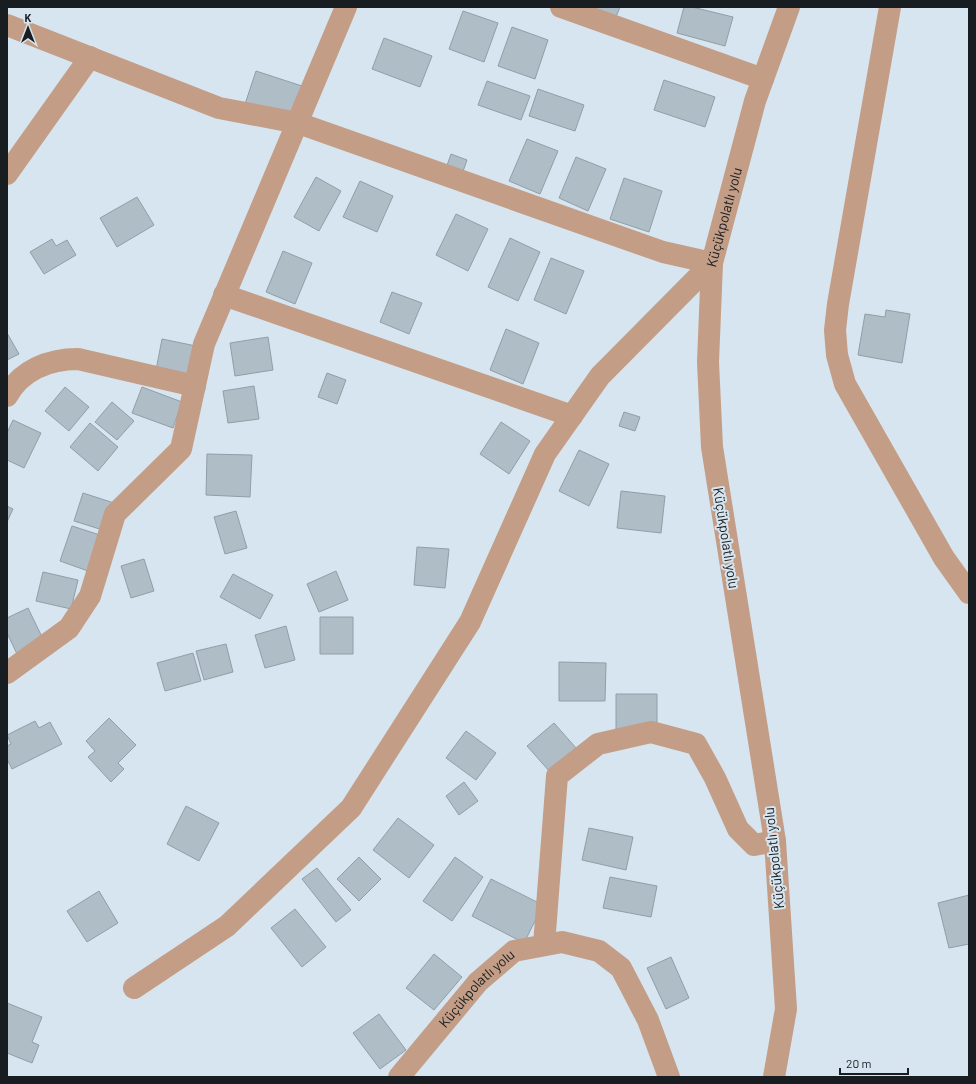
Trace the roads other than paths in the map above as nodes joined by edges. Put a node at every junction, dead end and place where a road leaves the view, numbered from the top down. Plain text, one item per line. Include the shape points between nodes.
1 (346, 7) edge
2 (561, 7) edge
3 (789, 7) edge
4 (890, 7) edge
5 (7, 25) edge
6 (90, 57) junction
7 (763, 79) junction
8 (298, 123) junction
9 (7, 174) edge
10 (712, 263) junction
11 (224, 295) junction
12 (195, 386) junction
13 (7, 396) edge
14 (572, 416) junction
15 (969, 593) edge
16 (7, 673) edge
17 (775, 841) junction
18 (544, 946) junction
19 (134, 988) dead end
20 (399, 1077) edge
21 (670, 1077) edge
22 (774, 1077) edge

1 - 8 street
2 - 7 street
3 - 7 street, Küçükpolatlı yolu
4 - 15 street via 838,304 835,330 837,355 845,384 944,558
5 - 6 street
6 - 8 street via 219,108
6 - 9 street
7 - 10 street, Küçükpolatlı yolu
8 - 10 street via 663,252
8 - 11 street
10 - 14 street via 600,376
10 - 17 street, Küçükpolatlı yolu via 708,362 712,447
11 - 12 street via 204,344
11 - 14 street
12 - 13 street via 78,359 66,359 31,371 11,388
12 - 16 street via 181,449 115,514 90,596 78,615 69,628
14 - 19 street via 545,454 470,622 351,808 227,926
17 - 18 street via 754,845 738,829 696,744 651,732 598,744 557,776
17 - 22 street, Küçükpolatlı yolu via 786,1009
18 - 20 street, Küçükpolatlı yolu via 514,951 478,982
18 - 21 street, Küçükpolatlı yolu via 562,942 599,951 621,968 648,1020

